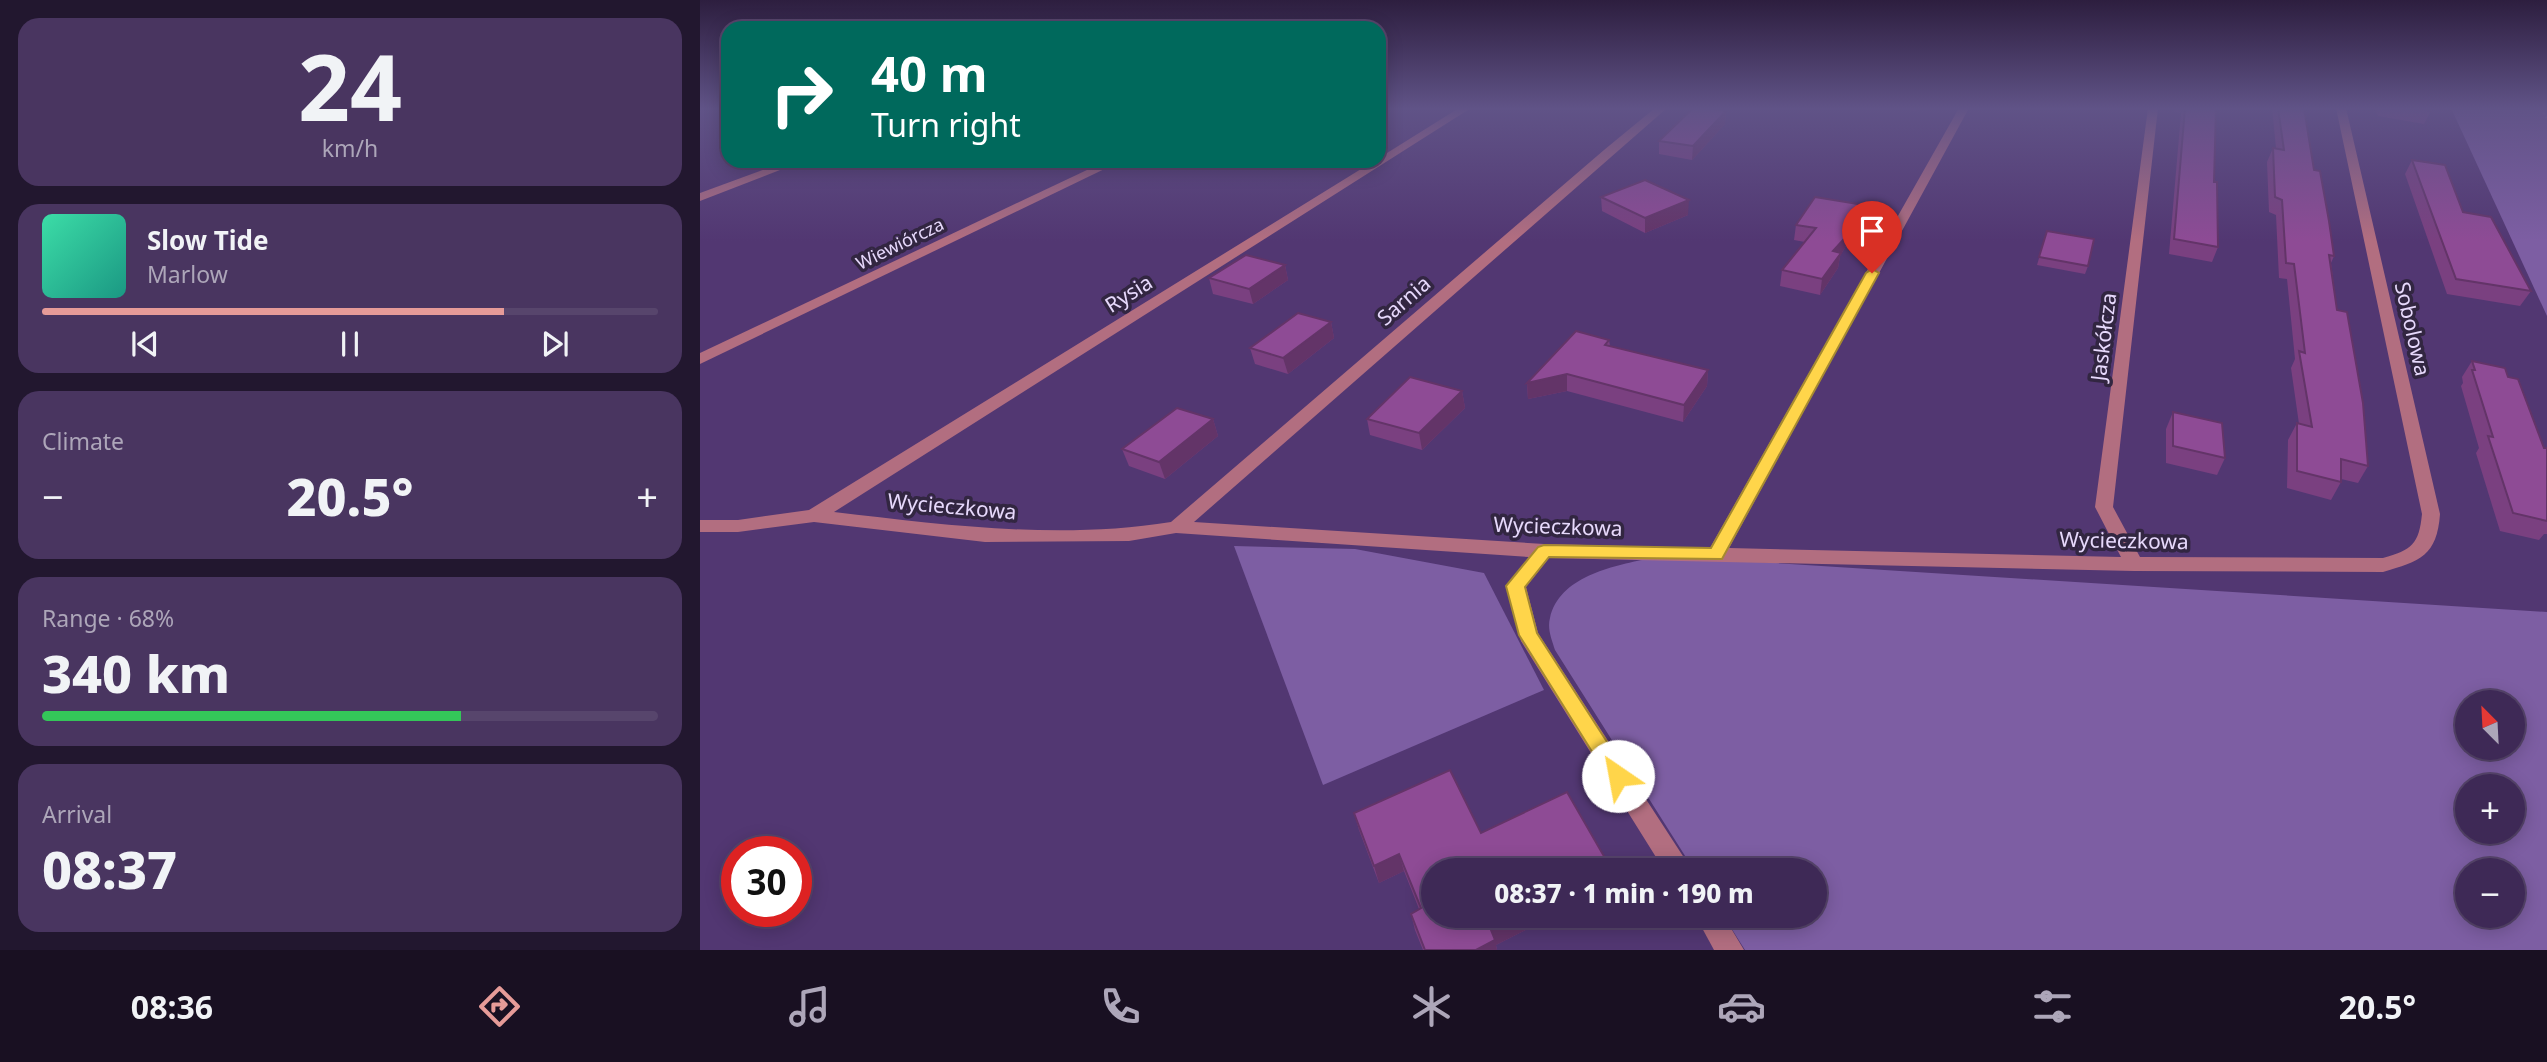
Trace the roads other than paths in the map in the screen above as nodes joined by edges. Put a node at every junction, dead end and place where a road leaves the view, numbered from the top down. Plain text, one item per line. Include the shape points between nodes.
1 (1608, 152) edge
2 (1939, 152) edge
3 (2148, 152) edge
4 (2351, 152) edge
5 (778, 168) edge
6 (1100, 168) edge
7 (1370, 168) edge
8 (700, 197) edge
9 (700, 359) edge
10 (814, 516) junction
11 (700, 526) edge
12 (1176, 527) junction
13 (1544, 551) junction
14 (1716, 555) junction
15 (2416, 556) joint
16 (2134, 564) junction
17 (1671, 858) edge
18 (1716, 928) edge
19 (1730, 950) edge

1 - 12 street, Sarnia
2 - 14 street
3 - 16 street, Jaskółcza via 2104,507
4 - 15 street, Sobolowa via 2431,514 2430,538
5 - 8 street
6 - 9 street, Wiewiórcza
7 - 10 street, Rysia
10 - 11 street, Wycieczkowa
10 - 12 street, Wycieczkowa via 985,536 1129,535
12 - 13 street, Wycieczkowa
13 - 14 street, Wycieczkowa
13 - 17 street via 1516,586 1528,635
14 - 16 street, Wycieczkowa
15 - 16 street, Wycieczkowa via 2383,565
18 - 19 street

